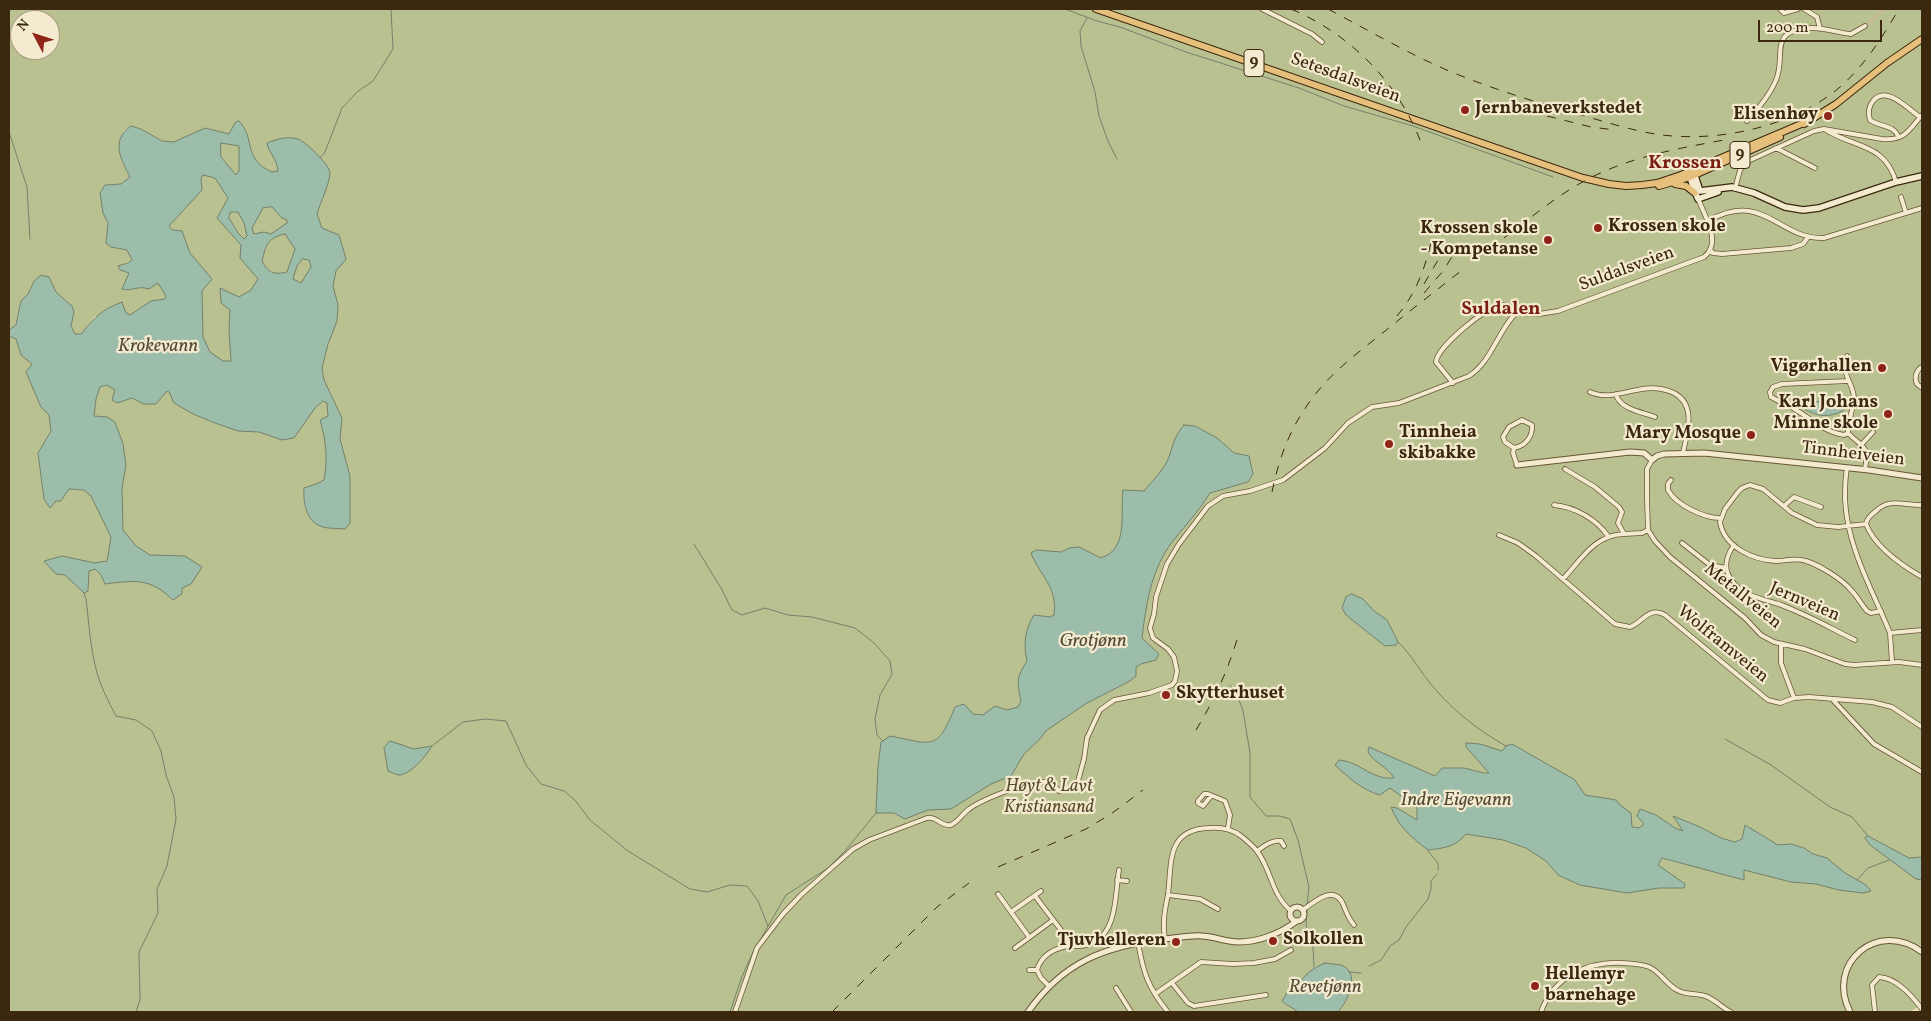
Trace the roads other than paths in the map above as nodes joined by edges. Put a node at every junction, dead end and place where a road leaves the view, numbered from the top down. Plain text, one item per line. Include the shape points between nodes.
1 (1096, 9) edge
2 (1262, 9) edge
3 (1780, 9) edge
4 (1798, 9) edge
5 (1804, 9) edge
6 (1865, 26) tunnel mouth
7 (1820, 29) junction
8 (1922, 39) edge
9 (1322, 42) dead end
10 (1921, 116) edge
11 (1747, 121) dead end
12 (1824, 129) junction
13 (1898, 138) junction
14 (1776, 148) junction
15 (1815, 168) dead end
16 (1691, 174) junction
17 (1922, 176) edge
18 (1583, 178) junction
19 (1896, 182) junction
20 (1671, 183) junction
21 (1735, 189) junction
22 (1699, 197) junction
23 (1901, 197) dead end
24 (1922, 208) edge
25 (1906, 212) junction
26 (1707, 220) junction
27 (1808, 236) junction
28 (1711, 251) junction
29 (1519, 312) junction
30 (1847, 356) dead end
31 (1922, 367) edge
32 (1847, 381) junction
33 (1453, 383) junction
34 (1922, 388) edge
35 (1590, 392) dead end
36 (1616, 394) junction
37 (1655, 418) dead end
38 (1873, 432) dead end
39 (1848, 433) junction
40 (1862, 444) junction
41 (1514, 448) junction
42 (1683, 453) junction
43 (1652, 460) junction
44 (1517, 465) joint
45 (1847, 468) junction
46 (1565, 469) dead end
47 (1865, 469) junction
48 (1922, 478) edge
49 (1671, 480) dead end
50 (1554, 505) dead end
51 (1922, 505) edge
52 (1784, 506) junction
53 (1821, 507) dead end
54 (1720, 518) junction
55 (1866, 524) junction
56 (1848, 527) junction
57 (1648, 530) junction
58 (1624, 534) junction
59 (1499, 535) dead end
60 (1608, 536) junction
61 (1682, 543) dead end
62 (1734, 546) junction
63 (1726, 568) junction
64 (1922, 577) edge
65 (1562, 579) junction
66 (1880, 611) junction
67 (1922, 630) edge
68 (1890, 633) junction
69 (1855, 640) dead end
70 (1781, 645) junction
71 (1892, 662) junction
72 (1922, 664) edge
73 (1794, 698) junction
74 (1832, 699) junction
75 (1922, 727) edge
76 (1922, 772) edge
77 (1211, 796) dead end
78 (1228, 828) junction
79 (1284, 846) dead end
80 (1257, 851) junction
81 (1119, 870) dead end
82 (1117, 880) junction
83 (1126, 881) dead end
84 (1041, 891) dead end
85 (998, 894) dead end
86 (1168, 895) junction
87 (1035, 896) junction
88 (1218, 909) dead end
89 (1303, 910) junction
90 (1011, 912) junction
91 (1291, 913) junction
92 (1053, 920) junction
93 (1297, 921) junction
94 (1354, 925) dead end
95 (1281, 930) junction
96 (1029, 937) junction
97 (1165, 939) junction
98 (1138, 942) junction
99 (1067, 946) junction
100 (1015, 948) dead end
101 (1291, 950) dead end
102 (1922, 952) edge
103 (1029, 970) dead end
104 (1037, 970) junction
105 (1172, 983) junction
106 (1049, 986) junction
107 (1116, 988) dead end
108 (1155, 994) junction
109 (1266, 995) dead end
110 (1922, 1009) edge
111 (735, 1012) edge
112 (1028, 1012) edge
113 (1131, 1012) edge
114 (1168, 1012) edge
115 (1542, 1012) edge
116 (1731, 1012) edge
117 (1850, 1012) edge
118 (1875, 1012) edge

1 - 18 highway, Setesdalsveien / 9
2 - 9 street
3 - 4 street via 1784,13
5 - 7 street via 1817,17
6 - 7 street via 1851,34
7 - 11 street via 1800,30 1784,38 1776,80
8 - 16 highway, Setesdalsveien / 9 via 1886,63 1836,104 1806,122
10 - 13 street via 1912,130
10 - 13 street via 1892,97 1875,99 1869,110 1870,120 1892,128
12 - 13 street via 1882,139
12 - 14 street
12 - 19 street via 1875,152 1890,167
14 - 15 street
14 - 21 street via 1744,164
16 - 18 highway, Setesdalsveien / 9 via 1631,186
16 - 20 highway, Setesdalsveien / 9
16 - 22 main road
17 - 19 main road
18 - 20 highway, Setesdalsveien / 9 via 1620,189 1652,188
19 - 21 main road via 1803,210
20 - 22 highway via 1684,185
21 - 22 main road via 1725,187
22 - 26 street
23 - 25 street
24 - 25 street
25 - 27 street via 1835,236
26 - 27 street via 1734,212 1752,211
26 - 28 street via 1713,238
27 - 28 street via 1800,245 1788,249 1722,254
28 - 29 street, Suldalsveien via 1701,259 1558,311 1539,314
29 - 33 street via 1506,324 1479,369
29 - 33 street via 1509,306 1496,306 1462,329 1441,350 1436,362
30 - 32 street
31 - 34 street via 1916,380
32 - 39 street via 1854,398
32 - 39 street via 1782,384 1770,392 1771,397 1826,429 1844,435
33 - 111 street via 1399,404 1372,407 1348,423 1325,448 1283,480 1216,500 1170,559 1155,601 1150,632 1152,638 1174,657 1175,682 1149,693 1114,700 1100,710 1087,738 1079,778 1071,790 1060,791 1046,782 1032,783 978,803 952,825 930,817 869,840 846,853 794,902 758,948
35 - 36 street
36 - 37 street via 1622,405
36 - 42 street via 1652,387 1680,397 1689,413
38 - 40 street
39 - 40 street
40 - 47 street
41 - 41 street via 1530,437 1530,423 1522,420 1504,434 1503,440
41 - 44 street
42 - 43 street, Tinnheiveien via 1664,454
42 - 45 street, Tinnheiveien
43 - 44 street via 1644,454 1630,452
43 - 57 street via 1647,472
45 - 47 street, Tinnheiveien
45 - 56 street
46 - 58 street via 1619,507 1622,512 1618,523
47 - 48 street, Tinnheiveien
49 - 54 street via 1668,490 1677,500 1702,514
50 - 60 street via 1586,516
51 - 55 street via 1886,504
52 - 53 street via 1794,497
52 - 54 street via 1763,489 1750,485 1738,492
52 - 56 street via 1796,516 1817,525
54 - 62 street via 1722,533
55 - 56 street
55 - 64 street via 1882,548
56 - 66 street
57 - 58 street
57 - 70 street, Metallveien via 1670,557 1737,611 1761,635
58 - 60 street
59 - 65 street, Wolframveien via 1530,552
60 - 65 street via 1588,550
61 - 63 street via 1710,565
62 - 63 street
62 - 66 street via 1754,557 1776,561 1801,559 1811,563 1847,585 1867,611
63 - 69 street, Jernveien via 1732,582 1744,592 1777,603
65 - 73 street, Wolframveien via 1615,624 1630,627 1648,613 1661,613 1768,700 1780,703
66 - 68 street
67 - 68 street
68 - 71 street
70 - 71 street via 1805,648 1845,664
70 - 73 street, Metallveien via 1781,663
71 - 72 street
73 - 74 street, Wolframveien
74 - 75 street, Wolframveien via 1885,704
74 - 76 street via 1874,744
77 - 78 street via 1226,802 1230,818
78 - 80 street
78 - 86 street via 1194,830 1178,841 1171,857
79 - 80 street via 1277,840
80 - 91 street via 1278,898
81 - 82 street
82 - 83 street
82 - 99 street via 1112,916 1104,934 1089,944
84 - 87 street
85 - 90 street
86 - 88 street via 1200,900
86 - 97 street via 1163,917
87 - 90 street
87 - 92 street
89 - 91 street via 1298,907
89 - 93 street via 1303,918
89 - 94 street via 1324,896 1334,895 1341,900
90 - 96 street
91 - 93 street
91 - 95 street
92 - 96 street
92 - 99 street via 1064,934
93 - 95 street
95 - 97 street via 1248,942 1202,936
96 - 100 street
97 - 98 street
98 - 106 street via 1090,957 1071,967
98 - 108 street via 1143,969
99 - 104 street via 1047,954
101 - 105 street via 1275,959 1254,963 1201,962
102 - 117 street via 1905,942 1890,940 1862,949 1851,961 1844,979 1844,995
103 - 104 street
104 - 106 street
105 - 108 street
105 - 109 street via 1194,1006
106 - 112 street
107 - 113 street
108 - 114 street
110 - 118 street via 1910,994 1879,978 1872,985
115 - 116 street via 1551,993 1568,976 1591,966 1614,963 1648,967 1679,991 1707,996

